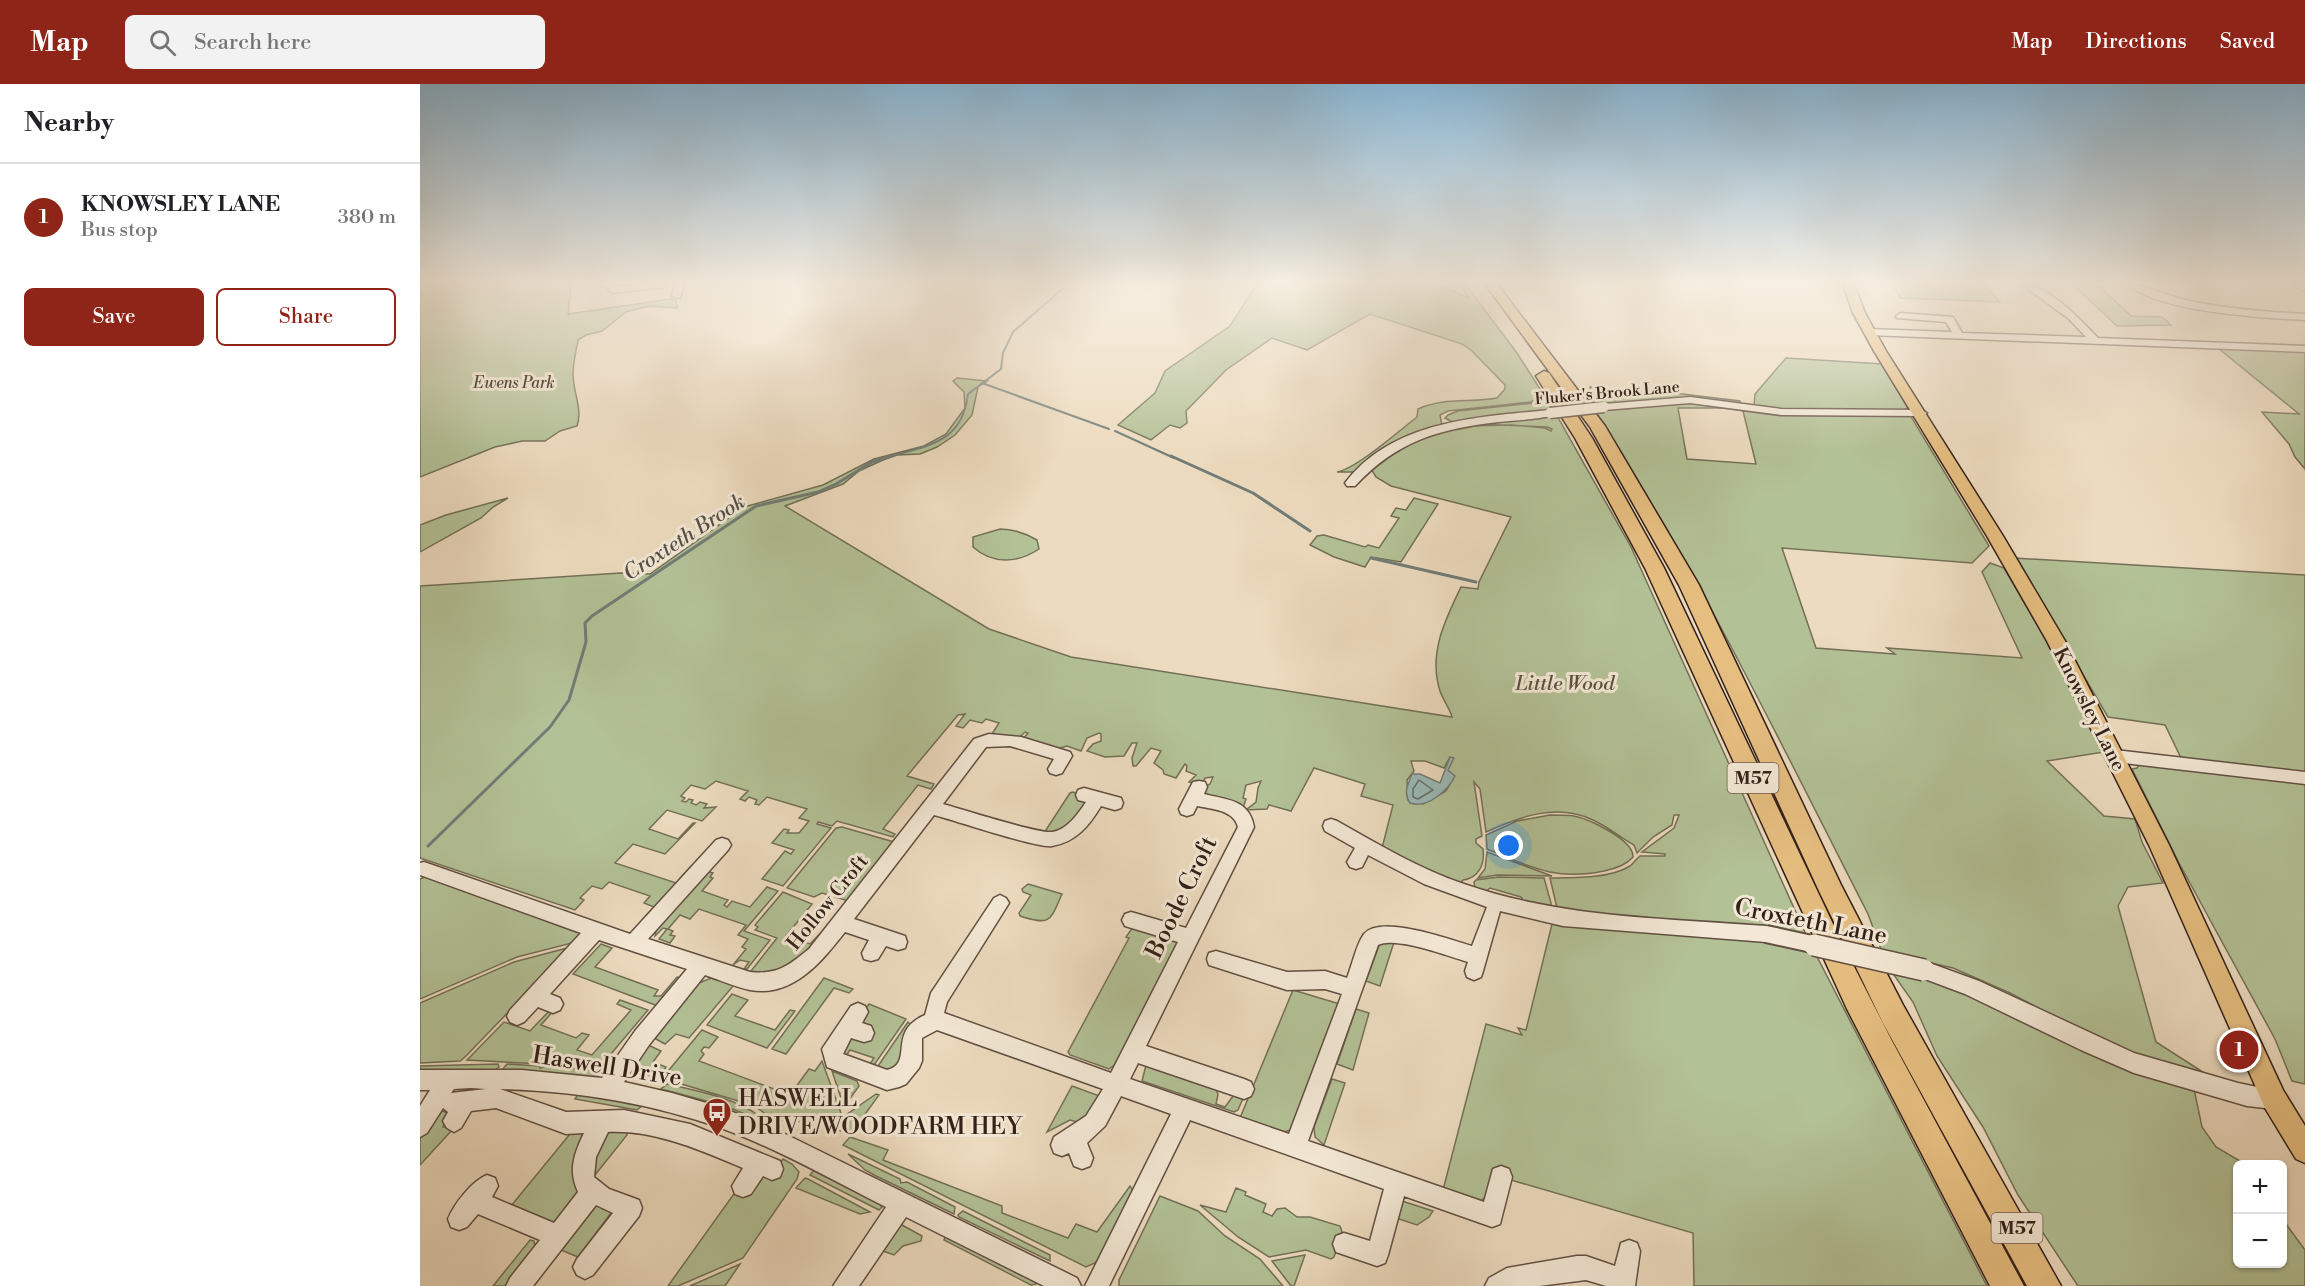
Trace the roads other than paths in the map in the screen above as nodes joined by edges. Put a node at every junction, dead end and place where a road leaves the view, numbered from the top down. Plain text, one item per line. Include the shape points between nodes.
1 (1520, 340) edge
2 (1533, 340) edge
3 (1874, 340) edge
4 (2070, 340) edge
5 (2095, 341) joint
6 (2305, 349) edge
7 (1749, 408) junction
8 (1920, 413) junction
9 (1727, 414) dead end
10 (1351, 483) dead end
11 (2115, 756) junction
12 (1063, 758) dead end
13 (2305, 777) edge
14 (1193, 798) dead end
15 (1114, 803) dead end
16 (931, 807) junction
17 (1331, 826) dead end
18 (722, 845) dead end
19 (1365, 845) junction
20 (1356, 862) dead end
21 (421, 870) edge
22 (1000, 903) dead end
23 (1492, 914) dead end
24 (1131, 920) dead end
25 (842, 923) junction
26 (596, 930) junction
27 (1191, 938) junction
28 (634, 942) junction
29 (871, 953) dead end
30 (1216, 960) dead end
31 (702, 965) junction
32 (1353, 989) junction
33 (517, 1016) dead end
34 (938, 1020) junction
35 (856, 1024) dead end
36 (1134, 1052) junction
37 (448, 1078) junction
38 (420, 1080) edge
39 (1117, 1085) junction
40 (608, 1089) junction
41 (1244, 1089) dead end
42 (2274, 1099) junction
43 (1185, 1108) junction
44 (457, 1109) dead end
45 (601, 1123) junction
46 (420, 1125) edge
47 (1073, 1147) dead end
48 (1296, 1147) junction
49 (2305, 1150) edge
50 (1978, 1170) junction
51 (1501, 1177) dead end
52 (1397, 1183) junction
53 (743, 1186) dead end
54 (592, 1192) junction
55 (903, 1202) junction
56 (459, 1218) dead end
57 (556, 1236) junction
58 (1344, 1244) dead end
59 (1629, 1251) dead end
60 (585, 1267) dead end
61 (1624, 1283) edge
62 (518, 1286) edge
63 (844, 1286) edge
64 (1069, 1286) edge
65 (1096, 1286) edge
66 (1497, 1286) edge
67 (2008, 1286) edge
68 (2045, 1286) edge
69 (2056, 1286) edge

1 - 67 highway, M57 via 1581,431 1668,590 1811,906 1914,1113
2 - 50 highway, M57 via 1597,426 1689,585 1831,891
3 - 8 main road, Knowsley Lane
4 - 5 street
5 - 6 street
7 - 8 street, Fluker's Brook Lane via 1781,412
7 - 9 street
7 - 10 street, Fluker's Brook Lane, bridge via 1690,400 1660,401 1467,423 1407,440 1379,456
8 - 11 main road, Knowsley Lane via 2056,641
11 - 13 street
11 - 42 main road, Knowsley Lane
12 - 16 street, Hollow Croft via 1001,738 986,740
14 - 27 street, Boode Croft via 1234,808 1246,822
15 - 16 street via 1090,796 1080,826 1063,837 1049,840
16 - 25 street, Hollow Croft
17 - 19 street, Croxteth Lane
18 - 28 street
19 - 20 street
19 - 42 street, Croxteth Lane, bridge via 1430,879 1544,914 1766,934 1924,970 1988,993 2139,1065 2244,1095
21 - 26 street, Hollow Croft
22 - 34 street via 938,999 934,1012
23 - 32 street via 1476,964 1396,934 1378,935 1368,947
24 - 27 street
25 - 29 street via 890,939
25 - 31 street, Hollow Croft via 816,955 788,977 761,982
26 - 28 street, Hollow Croft
26 - 33 street via 544,1000
27 - 36 street, Boode Croft
28 - 31 street, Hollow Croft
30 - 32 street via 1287,981 1325,980
31 - 40 street via 642,1038
32 - 48 street
34 - 35 street via 913,1033 912,1061 900,1077 887,1080 834,1060 832,1049
34 - 39 street
36 - 39 street, Boode Croft
36 - 41 street
37 - 38 street, Haswell Drive
37 - 40 street, Haswell Drive via 512,1079
37 - 46 street
39 - 43 street
39 - 47 street, Boode Croft via 1096,1123
40 - 55 street, Haswell Drive via 687,1106 744,1125
42 - 49 main road, Knowsley Lane
43 - 48 street
43 - 65 street
44 - 45 street via 496,1098 566,1123
45 - 53 street via 624,1121 676,1130 765,1166
45 - 54 street via 583,1162 587,1187
48 - 52 street
50 - 68 highway, M57
50 - 69 highway, M57
51 - 52 street via 1492,1216
52 - 58 street via 1377,1256
54 - 57 street
54 - 60 street via 631,1208
55 - 63 street
55 - 64 street, Haswell Drive
56 - 57 street via 481,1194
57 - 62 street
59 - 61 street
61 - 66 street via 1577,1268 1507,1280

